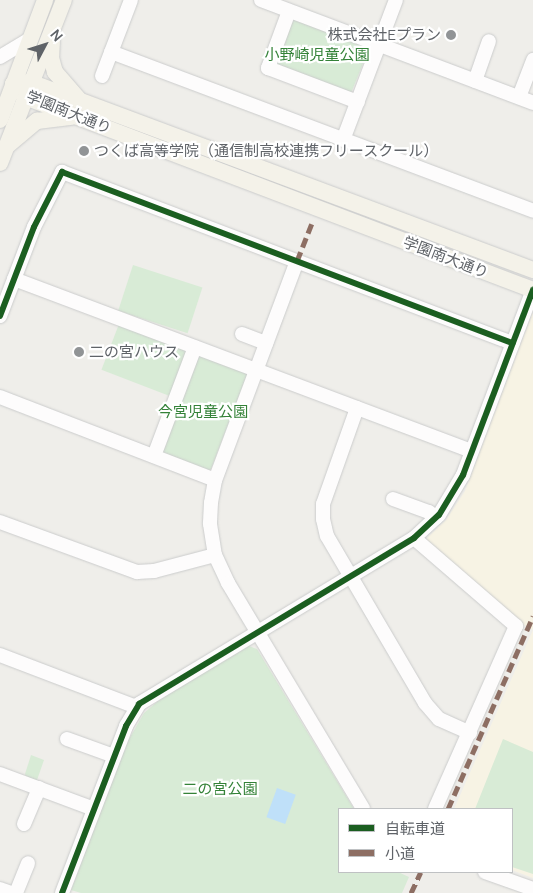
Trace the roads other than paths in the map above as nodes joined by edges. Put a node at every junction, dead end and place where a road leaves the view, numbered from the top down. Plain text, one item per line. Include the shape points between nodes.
1 (45, 0) edge
2 (64, 0) edge
3 (131, 0) edge
4 (261, 0) edge
5 (396, 0) edge
6 (289, 11) junction
7 (54, 25) junction
8 (30, 39) junction
9 (489, 41) dead end
10 (379, 45) junction
11 (111, 52) junction
12 (0, 57) edge
13 (532, 60) edge
14 (102, 76) dead end
15 (475, 81) junction
16 (13, 84) junction
17 (28, 90) junction
18 (518, 97) junction
19 (358, 102) junction
20 (533, 103) edge
21 (80, 109) junction
22 (0, 120) edge
23 (343, 140) junction
24 (3, 155) edge
25 (533, 211) edge
26 (297, 261) junction
27 (533, 270) edge
28 (14, 280) junction
29 (533, 290) edge
30 (0, 316) edge
31 (242, 334) dead end
32 (266, 343) junction
33 (513, 343) junction
34 (195, 347) junction
35 (256, 370) junction
36 (0, 397) edge
37 (358, 408) junction
38 (471, 451) junction
39 (154, 456) junction
40 (216, 480) junction
41 (393, 499) dead end
42 (436, 518) junction
43 (0, 522) edge
44 (414, 538) junction
45 (215, 555) junction
46 (350, 577) junction
47 (257, 632) junction
48 (0, 655) edge
49 (136, 706) junction
50 (470, 733) junction
51 (68, 739) dead end
52 (114, 756) junction
53 (0, 774) edge
54 (38, 788) junction
55 (362, 808) edge
56 (435, 808) edge
57 (94, 809) junction
58 (24, 824) dead end
59 (28, 863) dead end
60 (488, 873) edge
61 (0, 889) edge
62 (533, 889) edge
63 (11, 893) edge
64 (16, 893) edge
65 (62, 893) edge

1 - 8 main road
2 - 7 main road
3 - 11 street
4 - 6 street
5 - 10 street
6 - 10 street
6 - 19 street via 268,68
7 - 17 main road
7 - 21 main road via 53,68
8 - 12 street
8 - 16 main road
9 - 15 street
10 - 15 street
10 - 19 street
11 - 14 street
11 - 23 street
13 - 18 street
15 - 18 street
16 - 17 main road, 学園南大通り
16 - 22 main road
17 - 21 main road, 学園南大通り
17 - 24 main road
18 - 20 street
19 - 23 street
21 - 24 main road via 37,121
21 - 27 main road, 学園南大通り
21 - 29 main road, 学園南大通り
23 - 25 street
26 - 28 street via 62,172 34,227
26 - 32 street
26 - 33 street
28 - 30 street
28 - 34 street
29 - 33 street
31 - 32 street
32 - 35 street
33 - 38 street
34 - 35 street
34 - 39 street
35 - 37 street
35 - 40 street
36 - 39 street
37 - 38 street
37 - 46 street via 327,489 322,511 327,536
38 - 42 street via 456,490
39 - 40 street
40 - 45 street via 210,514
41 - 42 street
42 - 44 street
43 - 45 street via 137,572 154,571
44 - 46 street
44 - 50 street via 516,626
45 - 47 street
46 - 47 street
46 - 50 street via 425,703 439,719
47 - 49 street
47 - 55 street
48 - 49 street
49 - 52 street
50 - 56 street
51 - 52 street
52 - 57 street
53 - 54 street
54 - 57 street
54 - 58 street
57 - 65 street
59 - 64 street
60 - 62 street
61 - 63 street

